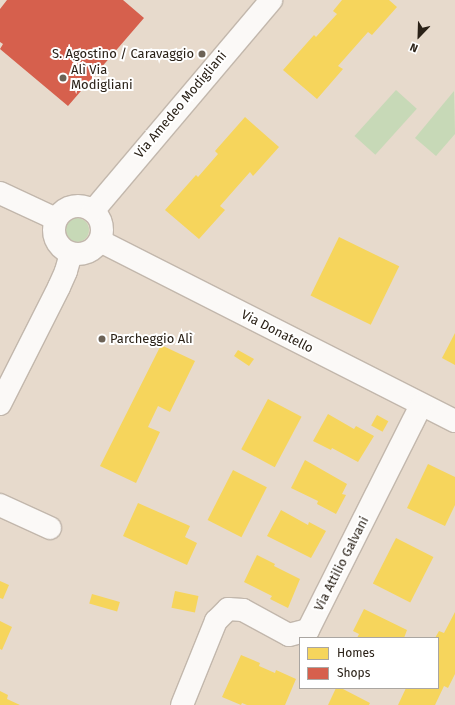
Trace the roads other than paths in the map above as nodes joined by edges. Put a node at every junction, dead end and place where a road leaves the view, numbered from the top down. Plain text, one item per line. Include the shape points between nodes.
1 (271, 0) edge
2 (0, 193) edge
3 (93, 211) junction
4 (56, 219) junction
5 (100, 241) junction
6 (70, 254) junction
7 (0, 404) edge
8 (421, 405) junction
9 (455, 421) edge
10 (0, 504) edge
11 (50, 528) dead end
12 (182, 705) edge

1 - 3 street, Via Amedeo Modigliani
2 - 4 street
3 - 4 street via 72,206
3 - 5 street via 101,225
4 - 6 street via 54,236 63,250
5 - 6 street via 84,254
5 - 8 street, Via Donatello
6 - 7 street via 59,287
8 - 9 street, Via Donatello
8 - 12 street, Via Attilio Galvani via 308,630 289,635 243,610 228,609 216,621
10 - 11 street

